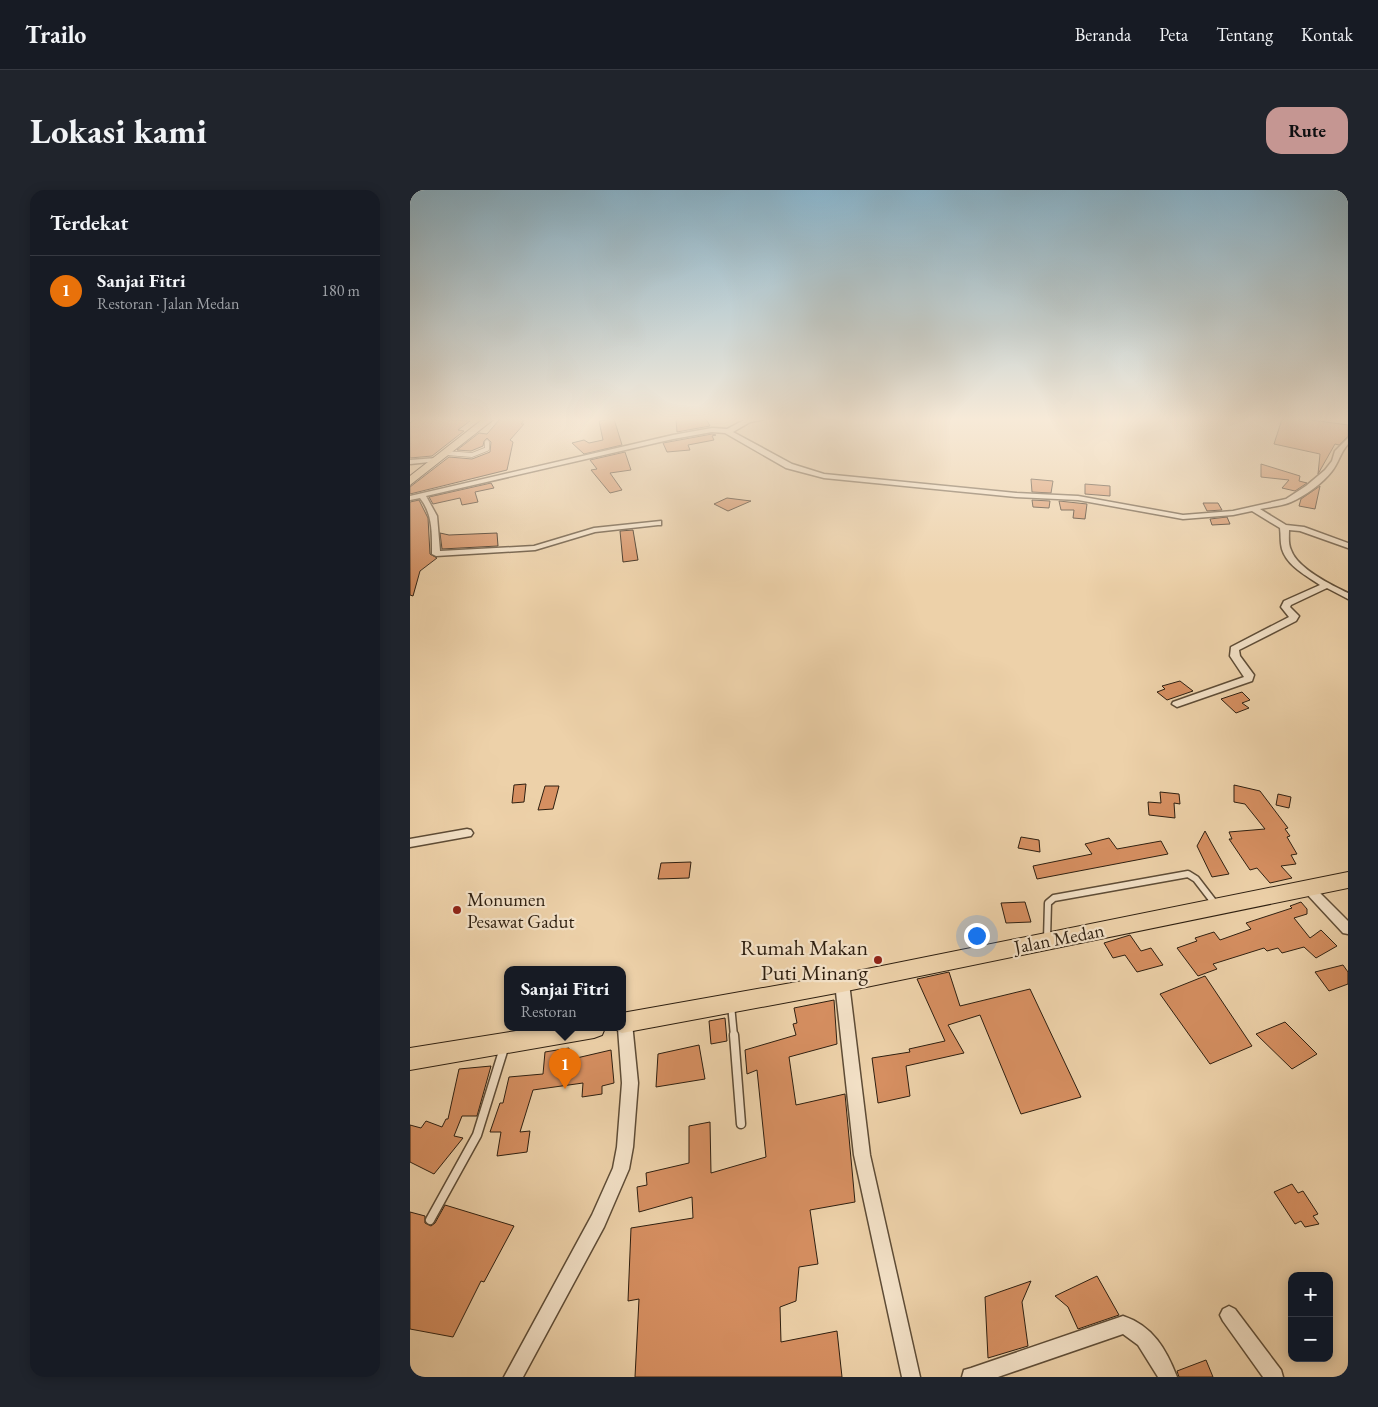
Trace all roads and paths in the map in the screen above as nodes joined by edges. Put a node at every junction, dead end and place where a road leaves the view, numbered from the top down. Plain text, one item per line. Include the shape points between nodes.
1 (514, 474) edge
2 (820, 474) edge
3 (1325, 474) edge
4 (422, 496) junction
5 (410, 498) edge
6 (1254, 509) junction
7 (658, 523) dead end
8 (1284, 527) junction
9 (1348, 546) edge
10 (1327, 585) junction
11 (1348, 596) edge
12 (1177, 704) dead end
13 (467, 833) dead end
14 (410, 843) edge
15 (1348, 880) edge
16 (1308, 888) junction
17 (1217, 907) junction
18 (1348, 929) edge
19 (1047, 941) junction
20 (842, 983) junction
21 (731, 1003) junction
22 (626, 1023) edge
23 (575, 1031) edge
24 (625, 1031) edge
25 (506, 1042) junction
26 (410, 1059) edge
27 (741, 1124) dead end
28 (430, 1220) dead end
29 (1229, 1315) dead end
30 (513, 1377) edge
31 (911, 1377) edge
32 (971, 1377) edge
33 (1168, 1377) edge
34 (1274, 1377) edge

1 - 4 street
2 - 6 street via 1016,495 1078,498 1169,516 1212,516
3 - 6 street via 1288,501
4 - 5 street
4 - 7 street via 435,515 436,554 535,548 594,530
6 - 8 street
8 - 9 street via 1301,529
8 - 10 street via 1287,552
10 - 11 street
10 - 12 street via 1287,604 1285,607 1293,619 1234,649 1249,679
13 - 14 street
15 - 16 highway, Jalan Medan
16 - 17 highway, Jalan Medan
16 - 18 street
17 - 19 highway, Jalan Medan
17 - 19 lane via 1196,879 1188,874 1054,898 1048,903
19 - 20 highway, Jalan Medan
20 - 21 highway, Jalan Medan
20 - 31 street via 862,1155
21 - 22 highway, Jalan Medan
21 - 27 lane
23 - 25 highway
24 - 30 street via 630,1083 621,1169 598,1221
25 - 26 highway
25 - 28 lane via 477,1135
29 - 34 street
32 - 33 street via 1123,1325 1142,1333

